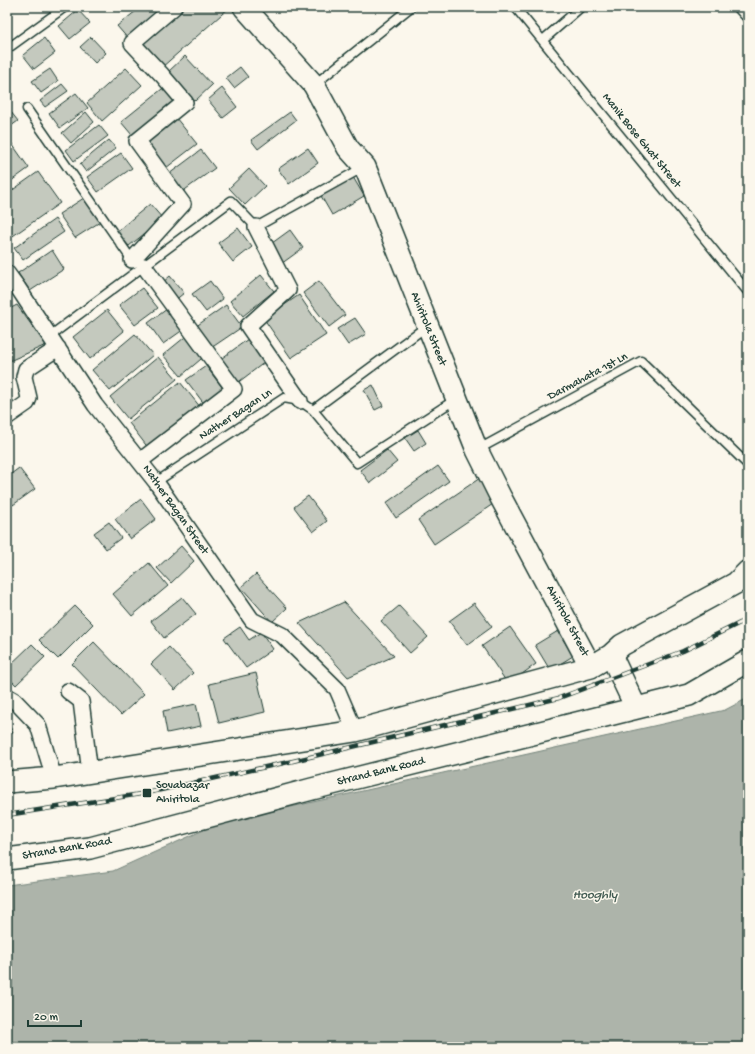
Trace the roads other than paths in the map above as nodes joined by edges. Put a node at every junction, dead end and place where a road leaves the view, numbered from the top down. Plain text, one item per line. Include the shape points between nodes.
1 (64, 7) edge
2 (174, 7) edge
3 (244, 7) edge
4 (411, 7) edge
5 (515, 7) edge
6 (581, 7) edge
7 (737, 7) edge
8 (748, 19) edge
9 (543, 40) junction
10 (7, 49) edge
11 (314, 85) junction
12 (27, 109) dead end
13 (365, 167) junction
14 (256, 227) junction
15 (138, 266) junction
16 (7, 274) edge
17 (748, 292) edge
18 (427, 326) junction
19 (54, 342) junction
20 (457, 399) junction
21 (300, 401) junction
22 (313, 410) junction
23 (7, 417) edge
24 (477, 450) junction
25 (140, 461) junction
26 (748, 465) edge
27 (156, 482) junction
28 (748, 570) edge
29 (611, 655) junction
30 (748, 661) edge
31 (591, 667) junction
32 (68, 691) dead end
33 (7, 696) edge
34 (636, 708) junction
35 (355, 731) junction
36 (90, 772) junction
37 (54, 778) junction
38 (7, 782) edge
39 (7, 859) edge

1 - 10 lane
2 - 15 street via 132,44 186,102 137,141 183,204
3 - 11 main road, Ahiritola Street
4 - 11 lane
5 - 9 lane, Manik Bose Ghat Street
6 - 9 lane
7 - 8 lane
9 - 17 lane, Manik Bose Ghat Street
11 - 13 main road, Ahiritola Street via 348,148
12 - 15 lane
13 - 14 lane
13 - 18 main road, Ahiritola Street
14 - 15 lane via 231,201
14 - 21 street via 288,290 248,326
15 - 19 lane
15 - 25 street via 234,389
16 - 19 street, Nather Bagan Street
18 - 20 main road, Ahiritola Street
18 - 22 lane
19 - 23 street via 26,369 24,377 29,398 27,403
19 - 25 street, Nather Bagan Street via 95,405
20 - 22 lane via 357,463
20 - 24 main road, Ahiritola Street
21 - 22 lane
21 - 27 lane, Nather Bagan Ln via 284,398
24 - 26 lane, Darmahata 1st Ln via 641,362
24 - 31 main road, Ahiritola Street
25 - 27 street, Nather Bagan Street
27 - 35 street, Nather Bagan Street via 252,620 282,635 337,688
28 - 29 main road via 736,584 622,646
29 - 31 main road
29 - 34 main road
30 - 34 main road, Strand Bank Road via 690,695
31 - 35 main road
32 - 36 street via 81,701
33 - 37 street via 38,725
34 - 39 main road, Strand Bank Road via 312,789 90,848
35 - 36 main road
36 - 37 main road
37 - 38 main road

